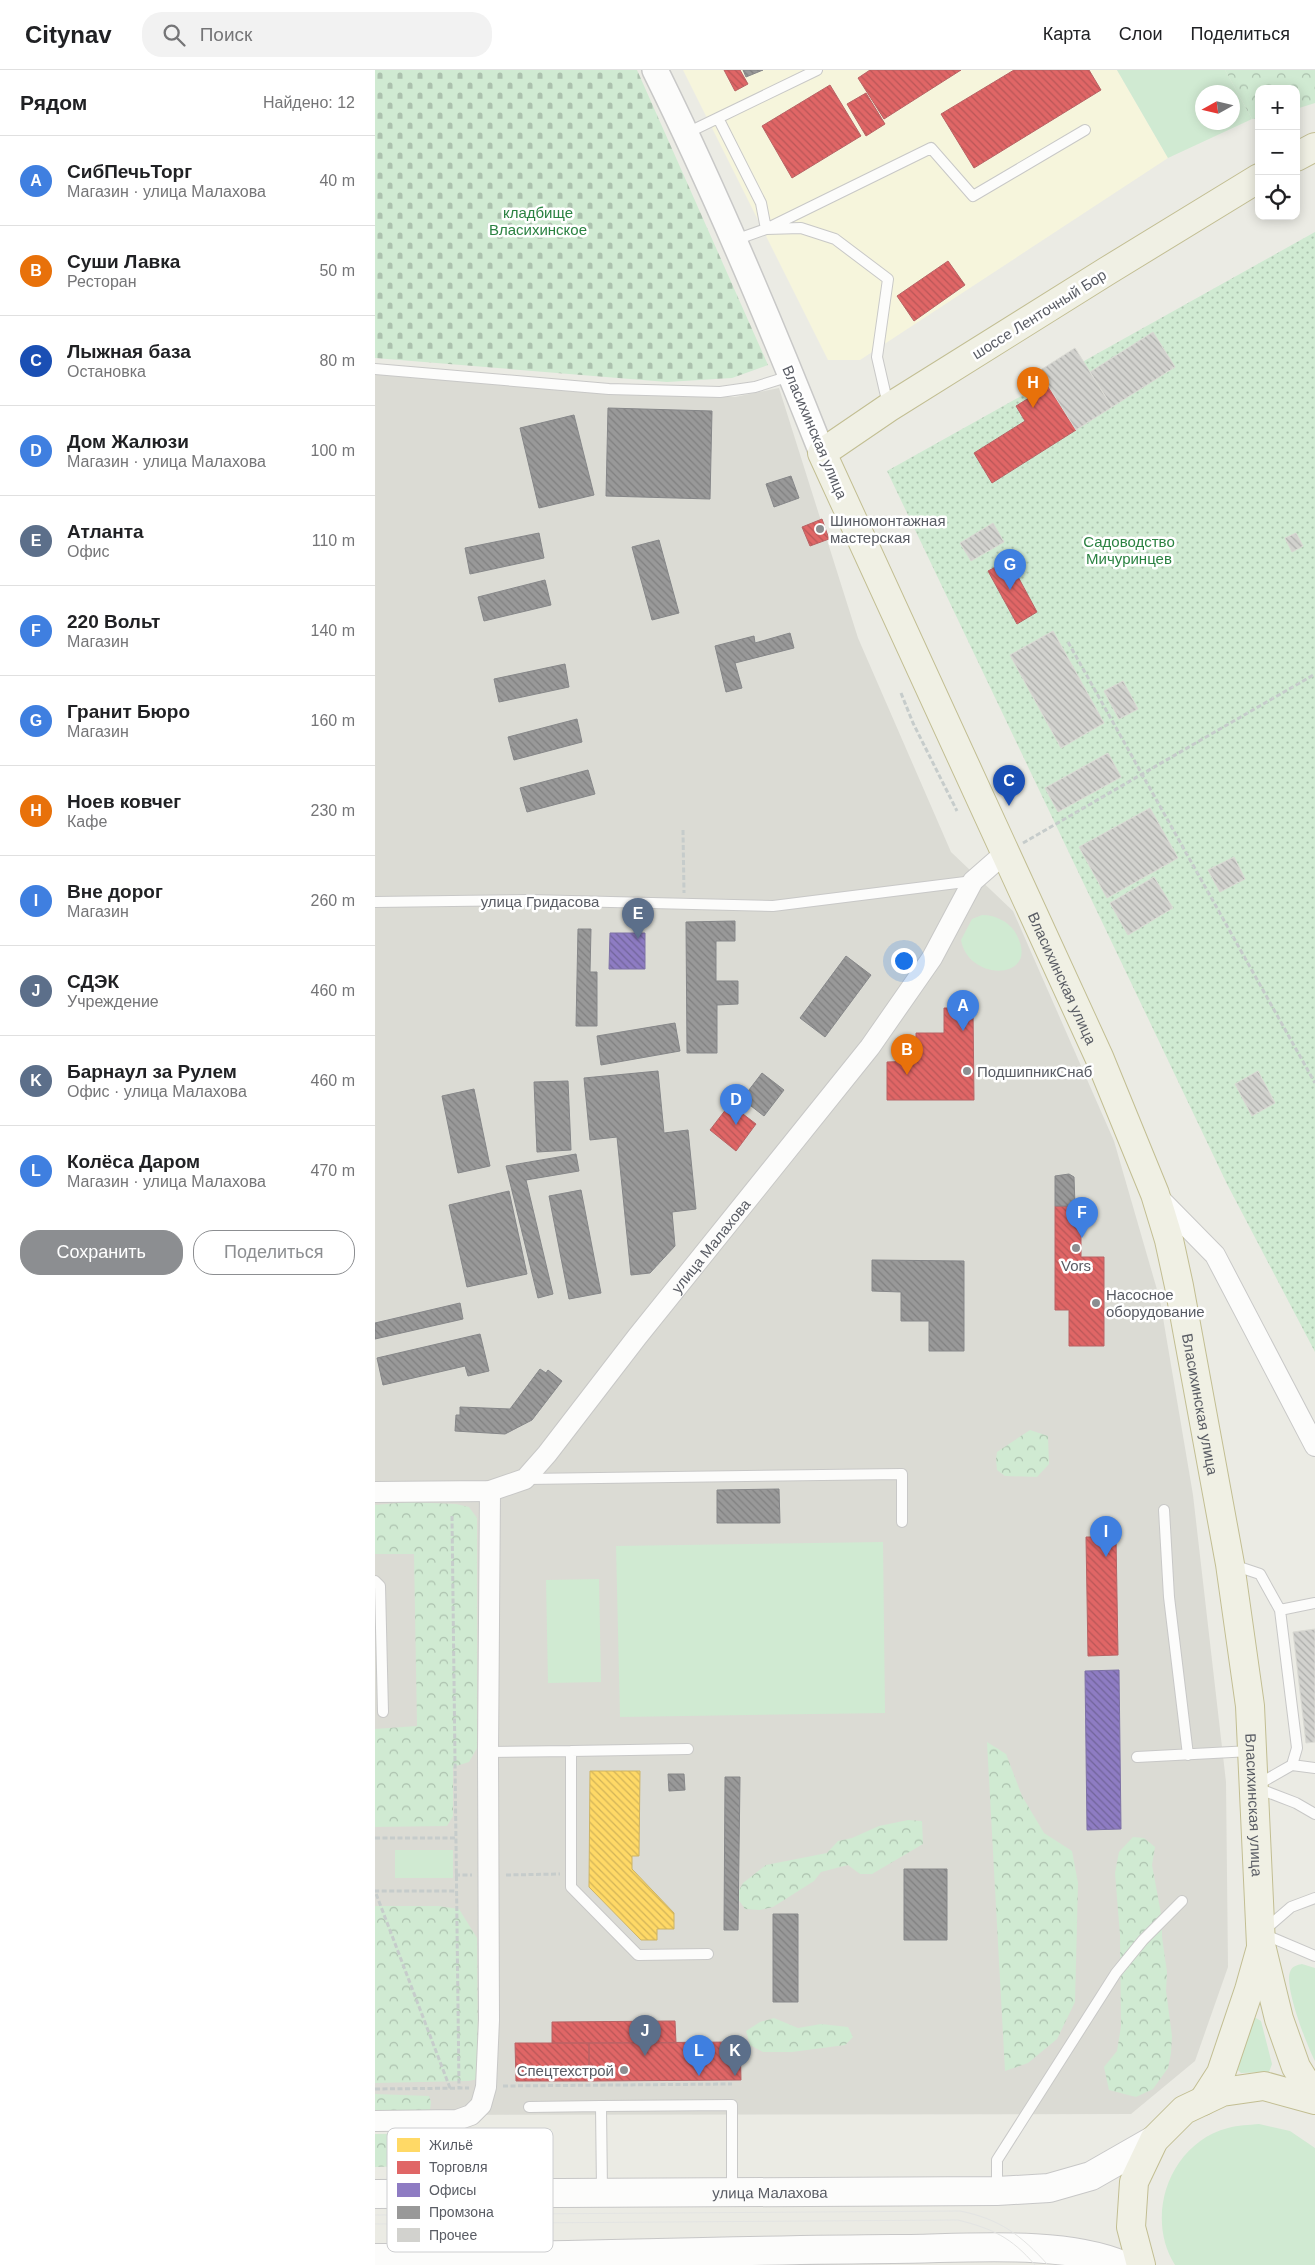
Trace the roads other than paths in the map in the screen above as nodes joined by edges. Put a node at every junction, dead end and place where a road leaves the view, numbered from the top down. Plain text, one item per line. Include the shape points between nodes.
1 (817, 70) edge
2 (660, 71) edge
3 (718, 118) junction
4 (1085, 130) dead end
5 (687, 133) junction
6 (1315, 147) edge
7 (1300, 155) edge
8 (1255, 180) edge
9 (766, 229) junction
10 (734, 240) junction
11 (375, 370) edge
12 (791, 376) junction
13 (888, 408) junction
14 (822, 453) junction
15 (1005, 852) junction
16 (973, 880) junction
17 (375, 902) edge
18 (1155, 1194) junction
19 (1315, 1446) edge
20 (525, 1479) junction
21 (490, 1491) junction
22 (375, 1492) edge
23 (1164, 1510) dead end
24 (902, 1522) dead end
25 (1231, 1564) junction
26 (375, 1581) edge
27 (1315, 1603) edge
28 (1280, 1610) junction
29 (383, 1712) dead end
30 (688, 1749) dead end
31 (571, 1751) junction
32 (1252, 1751) junction
33 (487, 1752) junction
34 (1188, 1755) junction
35 (1137, 1756) dead end
36 (1292, 1765) junction
37 (1315, 1768) edge
38 (1254, 1786) junction
39 (1315, 1814) edge
40 (1315, 1898) edge
41 (1183, 1901) dead end
42 (1261, 1939) junction
43 (708, 1954) dead end
44 (1315, 1956) edge
45 (1315, 2099) edge
46 (1203, 2101) junction
47 (601, 2106) junction
48 (529, 2107) dead end
49 (375, 2121) edge
50 (1154, 2140) junction
51 (997, 2191) junction
52 (553, 2192) edge
53 (602, 2192) junction
54 (732, 2193) junction
55 (375, 2258) edge
56 (770, 2258) edge
57 (1122, 2265) edge
58 (1141, 2265) edge

1 - 3 lane
2 - 5 street, Власихинская улица
3 - 5 lane
3 - 9 lane via 761,203
4 - 9 lane via 973,196 931,148
5 - 10 street, Власихинская улица
6 - 7 highway
8 - 13 highway, шоссе Ленточный Бор
9 - 10 lane
9 - 13 lane via 801,228 835,240 888,279 877,357
10 - 12 street, Власихинская улица
11 - 12 lane via 609,389 720,392 755,387
12 - 14 street, Власихинская улица
13 - 14 highway, шоссе Ленточный Бор
14 - 15 highway, Власихинская улица
15 - 16 street
15 - 18 highway, Власихинская улица via 1099,1057
16 - 17 lane, улица Гридасова via 773,906 529,900
16 - 20 street, улица Малахова via 931,958 870,1047
18 - 19 street via 1215,1254
18 - 25 highway, Власихинская улица via 1179,1286
20 - 21 street, улица Малахова
20 - 24 lane via 902,1474
21 - 22 street, улица Малахова
21 - 33 street
23 - 34 lane via 1169,1597
25 - 28 lane via 1259,1574
25 - 32 highway, Власихинская улица via 1250,1706
26 - 29 lane via 379,1586
27 - 28 lane
28 - 36 lane via 1297,1748
30 - 31 lane
31 - 33 lane
31 - 43 lane via 571,1888 638,1955
32 - 34 lane
32 - 38 highway, Власихинская улица
33 - 49 street via 489,2020 486,2087 481,2105 471,2115 457,2120
34 - 35 lane
36 - 37 lane
36 - 38 lane
38 - 39 lane
38 - 42 highway, Власихинская улица
40 - 42 lane via 1291,1908
41 - 51 lane via 1143,1940 1116,1973 997,2160
42 - 44 lane
42 - 45 highway via 1279,2019 1296,2067
42 - 46 highway via 1249,1990 1221,2073
45 - 46 highway via 1264,2086 1222,2092
46 - 50 highway via 1184,2110
47 - 48 lane
47 - 53 lane
47 - 54 lane via 732,2105
50 - 51 main road, улица Малахова via 1091,2176 1049,2188
50 - 58 highway via 1134,2182 1131,2227
51 - 54 main road, улица Малахова
52 - 53 main road, улица Малахова
53 - 54 main road, улица Малахова
55 - 56 main road
56 - 57 main road via 1033,2248 1091,2256

